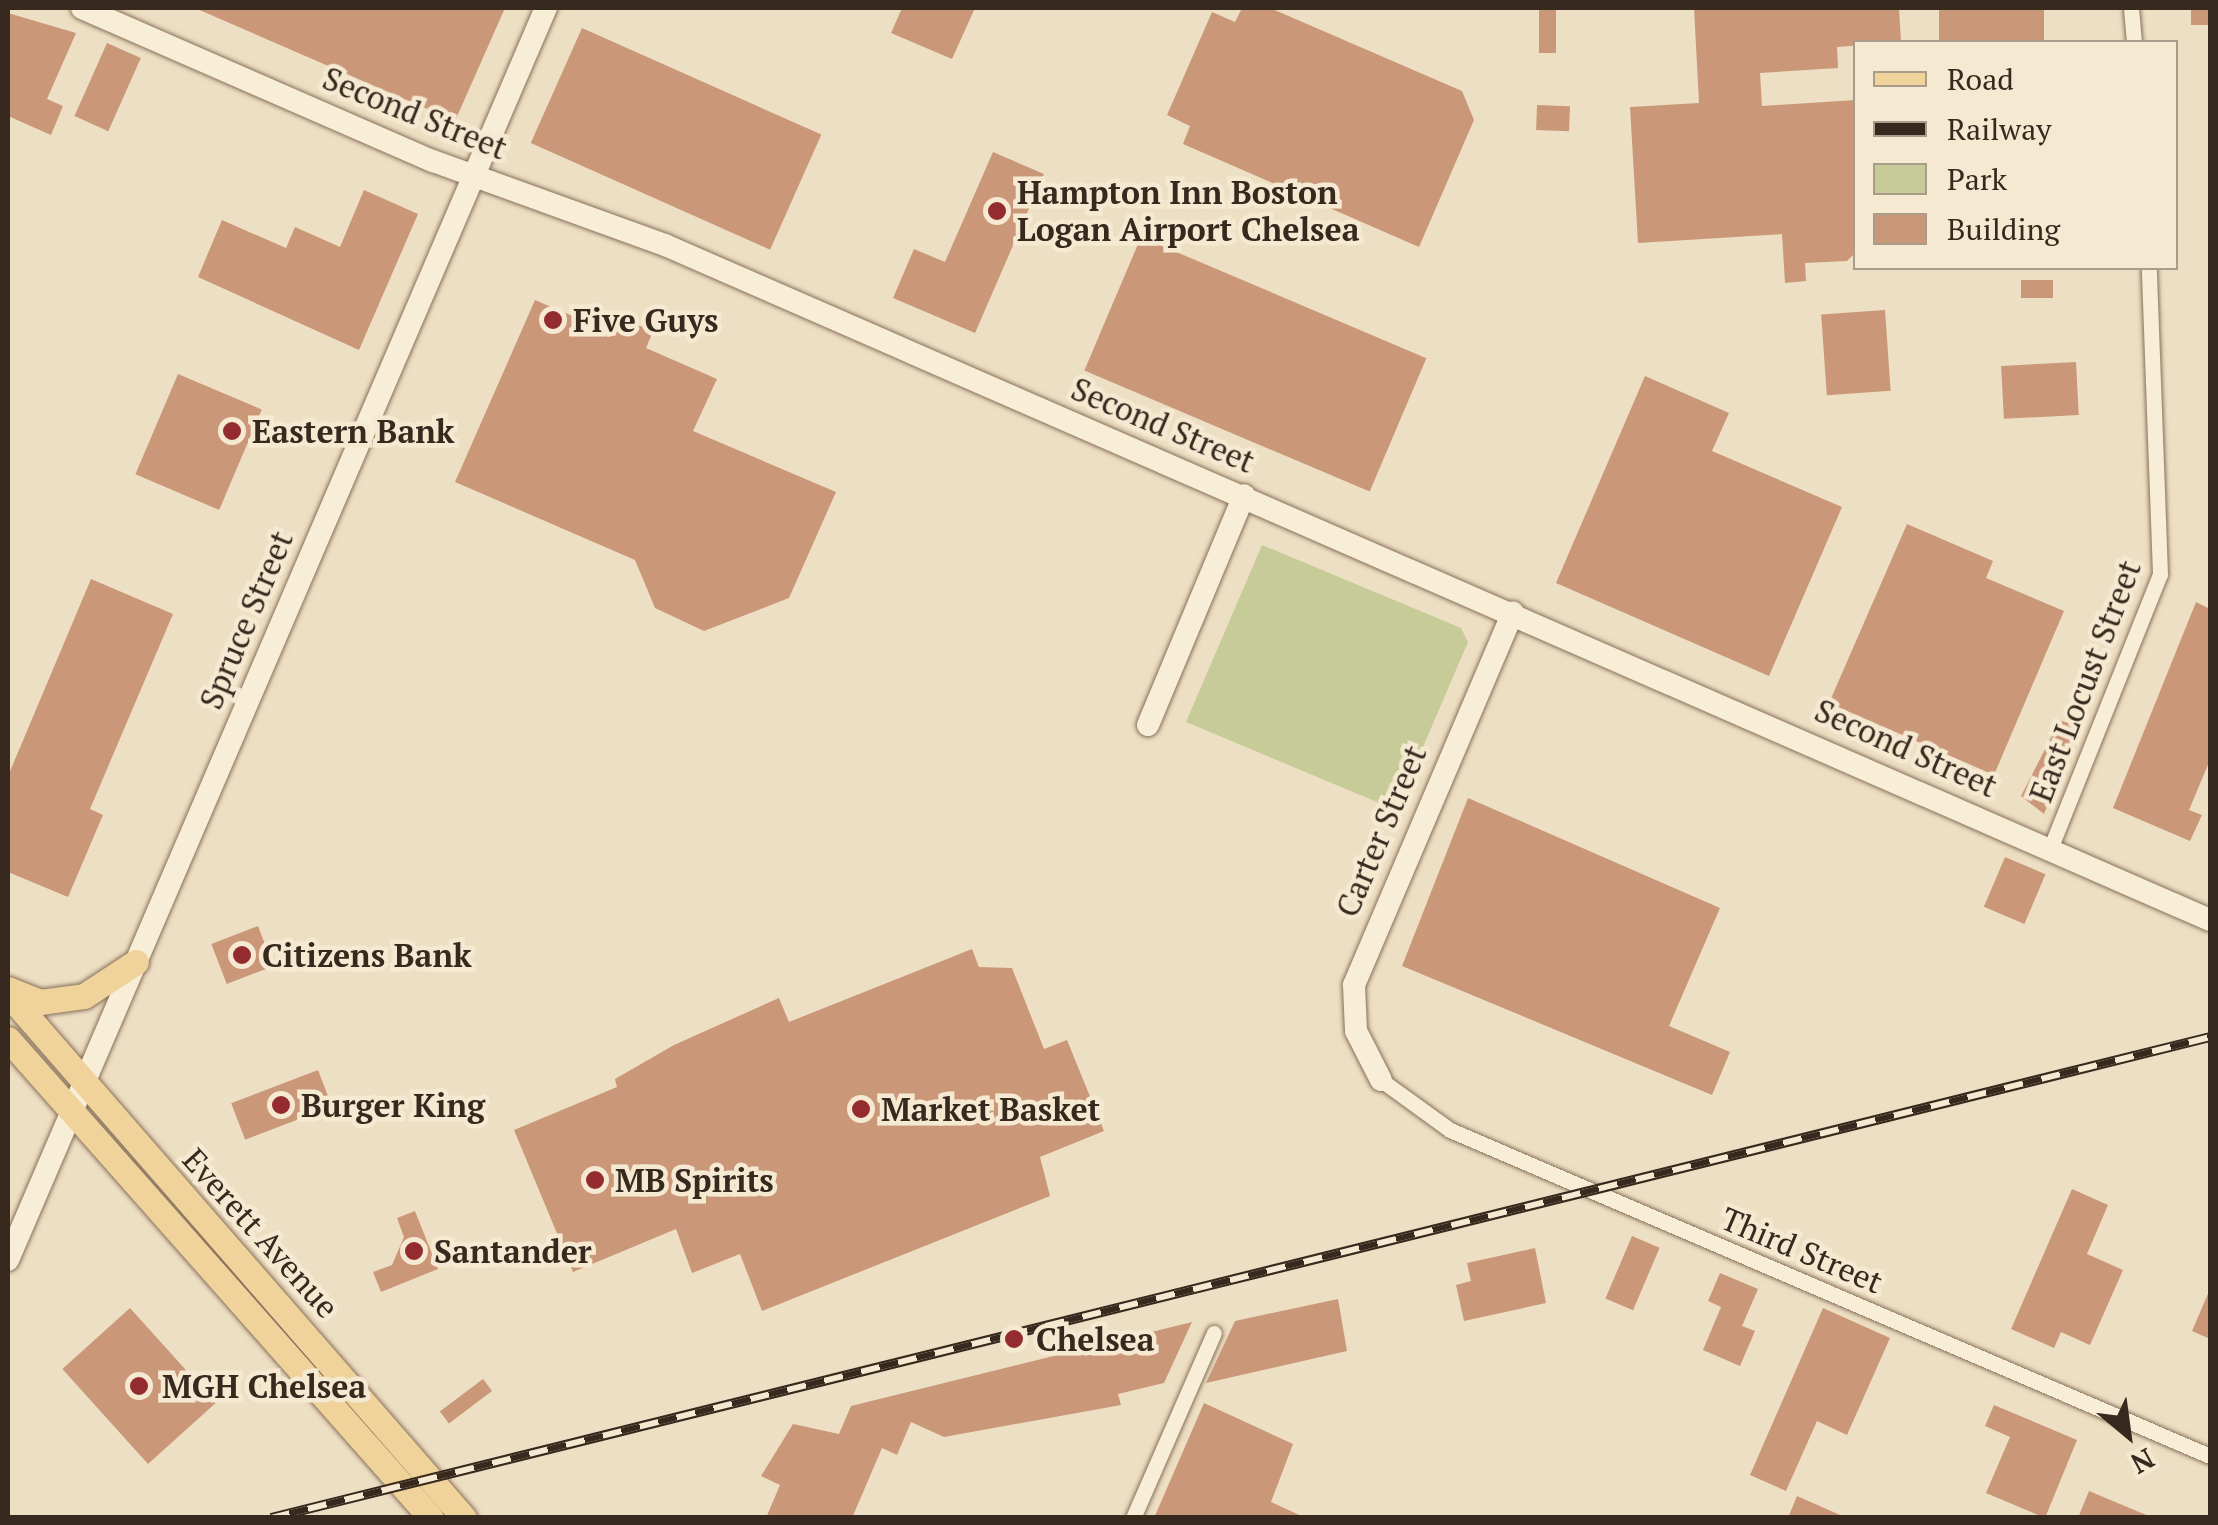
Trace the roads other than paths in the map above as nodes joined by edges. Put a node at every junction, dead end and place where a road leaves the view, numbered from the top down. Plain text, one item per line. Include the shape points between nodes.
1 (82, 8) edge
2 (546, 8) edge
3 (2131, 8) edge
4 (2134, 40) edge
5 (480, 176) junction
6 (2148, 270) edge
7 (1244, 495) junction
8 (1514, 613) junction
9 (1148, 725) dead end
10 (2050, 849) junction
11 (2210, 920) edge
12 (136, 962) junction
13 (8, 991) edge
14 (8, 1039) edge
15 (1381, 1080) joint
16 (84, 1083) junction
17 (70, 1114) junction
18 (8, 1260) edge
19 (1214, 1333) dead end
20 (2210, 1456) edge
21 (431, 1518) edge
22 (464, 1518) edge
23 (1133, 1518) edge

1 - 5 main road, Second Street
2 - 5 main road, Spruce Street
3 - 4 street
5 - 7 main road, Second Street
5 - 12 main road, Spruce Street
6 - 10 street, East Locust Street via 2160,470 2158,582
7 - 8 main road, Second Street
7 - 9 main road
8 - 10 main road, Second Street
8 - 15 main road, Carter Street via 1354,985 1356,1031
10 - 11 main road, Second Street
12 - 13 main road via 84,996 40,1002
12 - 16 main road, Spruce Street
13 - 16 main road, Everett Avenue
14 - 17 main road, Everett Avenue
15 - 20 street, Third Street via 1450,1130
16 - 17 main road, Spruce Street
16 - 22 main road, Everett Avenue
17 - 18 main road, Spruce Street
17 - 21 main road, Everett Avenue
19 - 23 street

